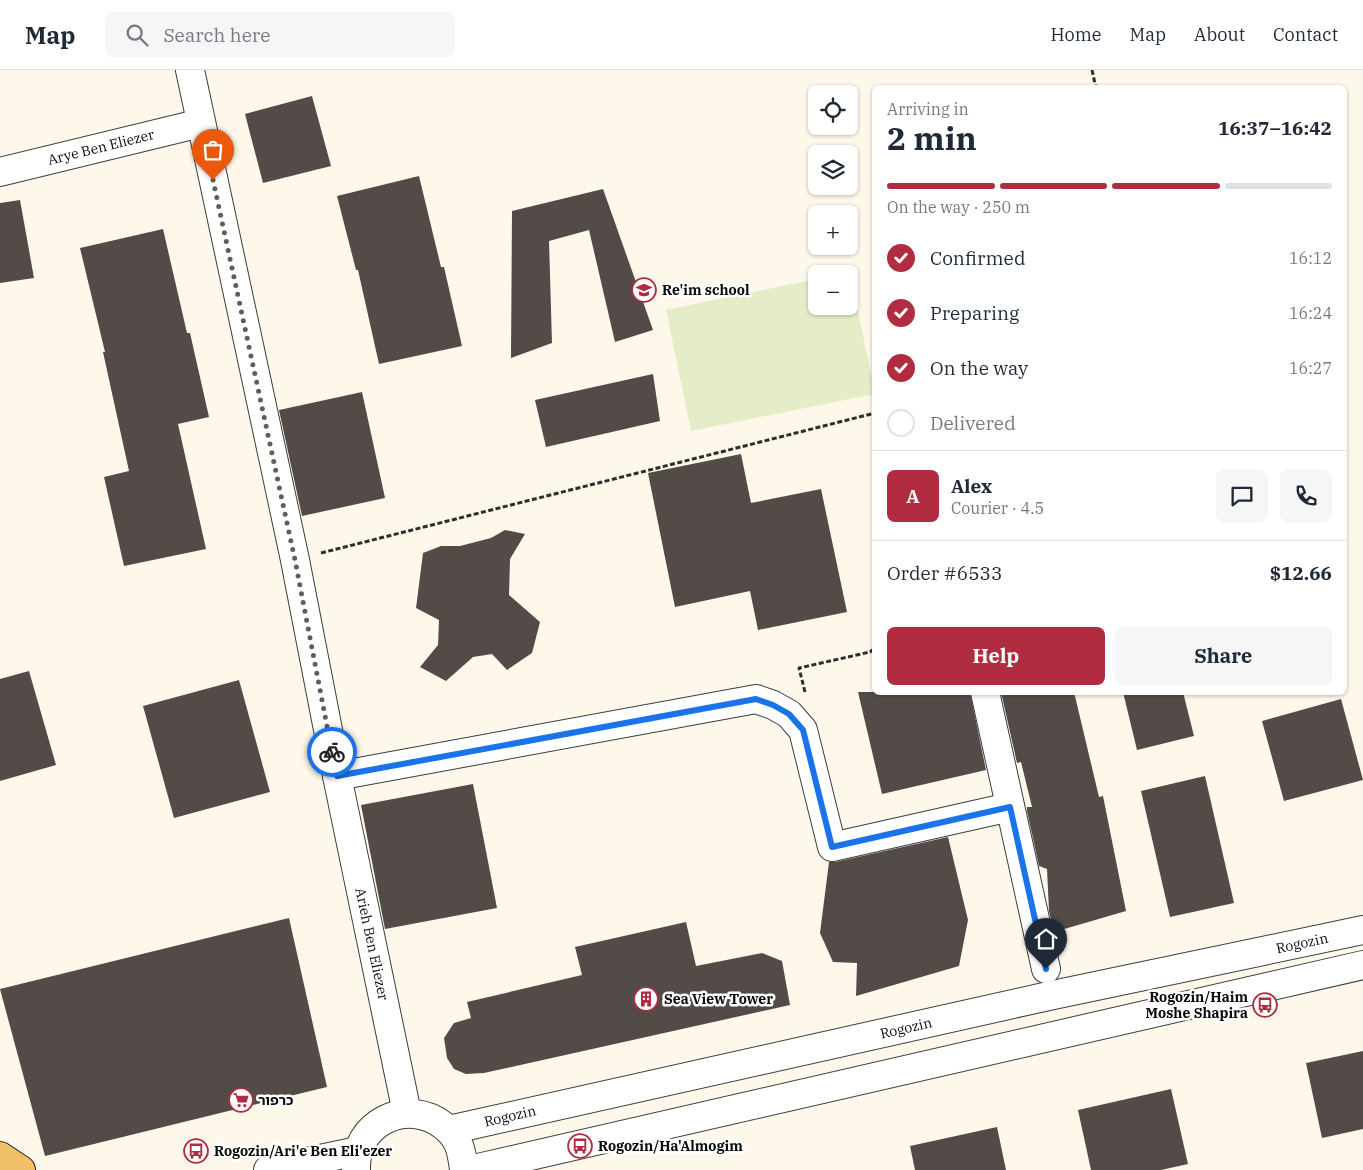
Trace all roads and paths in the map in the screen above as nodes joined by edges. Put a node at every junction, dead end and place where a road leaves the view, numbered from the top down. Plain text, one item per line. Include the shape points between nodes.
1 (190, 70) edge
2 (1092, 70) edge
3 (1095, 85) edge
4 (201, 123) junction
5 (0, 172) edge
6 (872, 414) edge
7 (295, 560) junction
8 (872, 650) edge
9 (986, 695) edge
10 (789, 714) junction
11 (337, 776) junction
12 (1010, 807) junction
13 (1363, 930) edge
14 (1363, 965) edge
15 (1046, 969) dead end
16 (407, 1113) junction
17 (449, 1130) junction
18 (0, 1156) edge
19 (357, 1160) edge
20 (0, 1166) edge
21 (1, 1170) edge
22 (21, 1170) edge
23 (268, 1170) edge
24 (464, 1170) edge
25 (469, 1170) edge

1 - 4 street, Arieh Ben Eliezer
2 - 3 path
4 - 5 street, Arye Ben Eliezer
4 - 7 street, Arieh Ben Eliezer
6 - 7 path
7 - 11 street, Arieh Ben Eliezer
8 - 10 path via 799,668 806,694
9 - 12 street
10 - 11 street via 756,699
10 - 12 street via 803,730 832,847
11 - 16 street, Arieh Ben Eliezer
12 - 15 street
13 - 17 street, Rogozin via 1053,995
14 - 25 street
16 - 17 street via 437,1120
16 - 19 street via 391,1116 376,1124 365,1136
17 - 24 street via 458,1142
18 - 22 main road
19 - 23 street
20 - 21 main road

